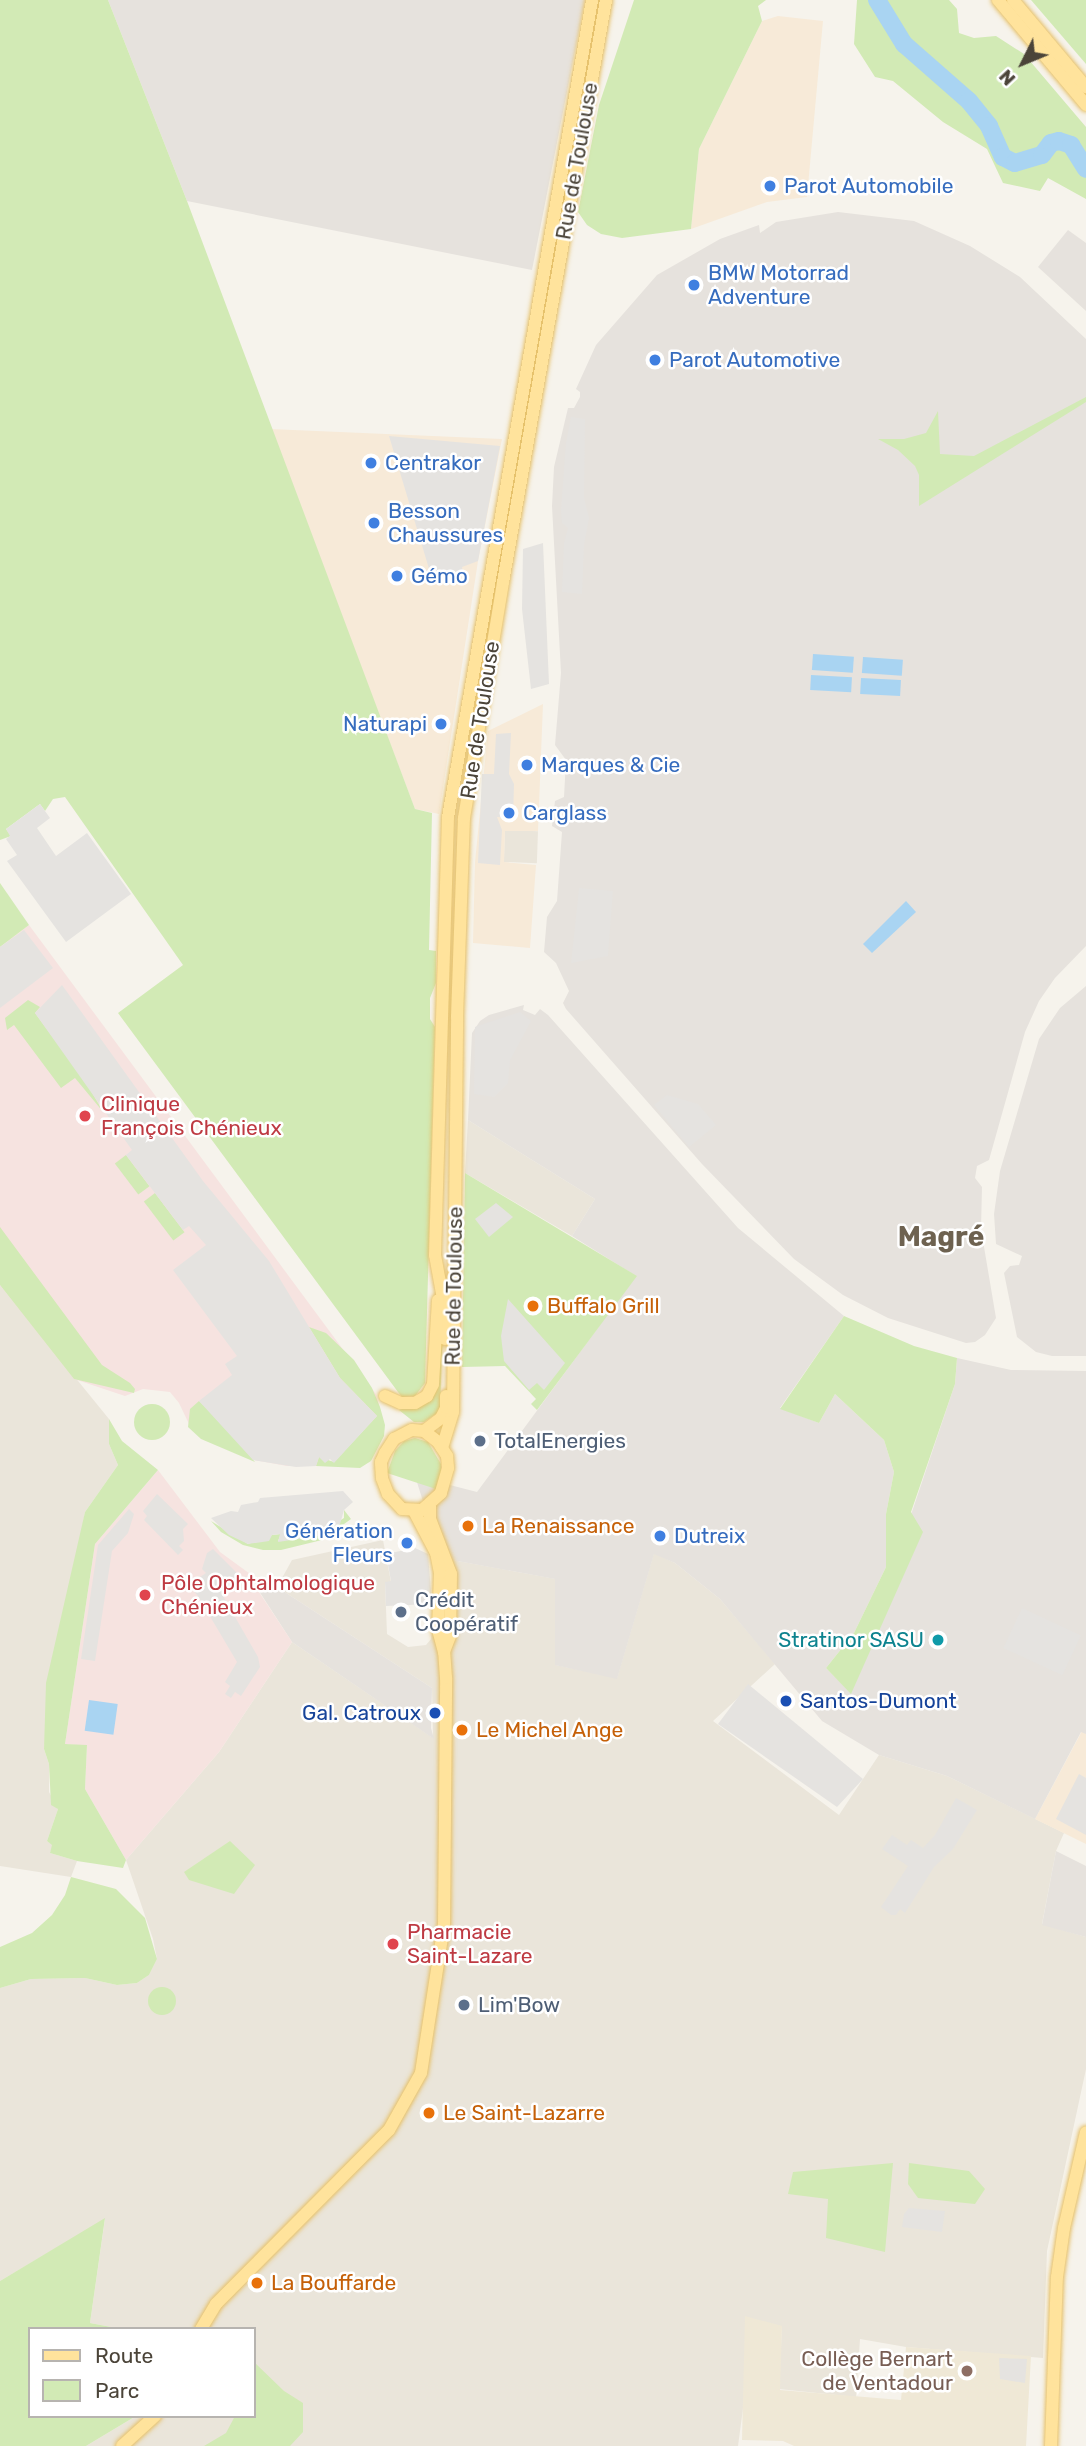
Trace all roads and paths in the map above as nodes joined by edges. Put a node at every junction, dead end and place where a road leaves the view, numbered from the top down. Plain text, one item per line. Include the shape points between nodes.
1 (592, 0) edge
2 (606, 0) edge
3 (998, 0) edge
4 (1013, 0) edge
5 (1086, 87) edge
6 (1086, 105) edge
7 (554, 247) junction
8 (439, 1287) junction
9 (385, 1396) dead end
10 (424, 1431) junction
11 (442, 1448) junction
12 (430, 1506) junction
13 (414, 1511) junction
14 (444, 1652) junction
15 (1086, 2132) edge
16 (202, 2327) edge
17 (153, 2418) edge
18 (122, 2446) edge
19 (1051, 2446) edge

1 - 7 main road, Rue de Toulouse
2 - 7 main road, Rue de Toulouse
3 - 6 main road
4 - 5 main road
7 - 8 main road, Rue de Toulouse via 448,817 435,1255
7 - 11 main road, Rue de Toulouse via 464,818 453,1412
8 - 9 main road via 433,1384 427,1396 415,1403
8 - 10 main road, Rue de Toulouse via 445,1310 446,1408
10 - 11 main road
10 - 13 main road via 412,1430 394,1439 381,1462 388,1494 402,1508
11 - 12 main road via 447,1480
12 - 13 main road
12 - 14 main road via 430,1519 451,1574 450,1636
13 - 14 main road via 436,1553 438,1630
14 - 16 main road via 444,1925 421,2073 389,2130 216,2304
15 - 19 main road via 1057,2277
17 - 18 main road

